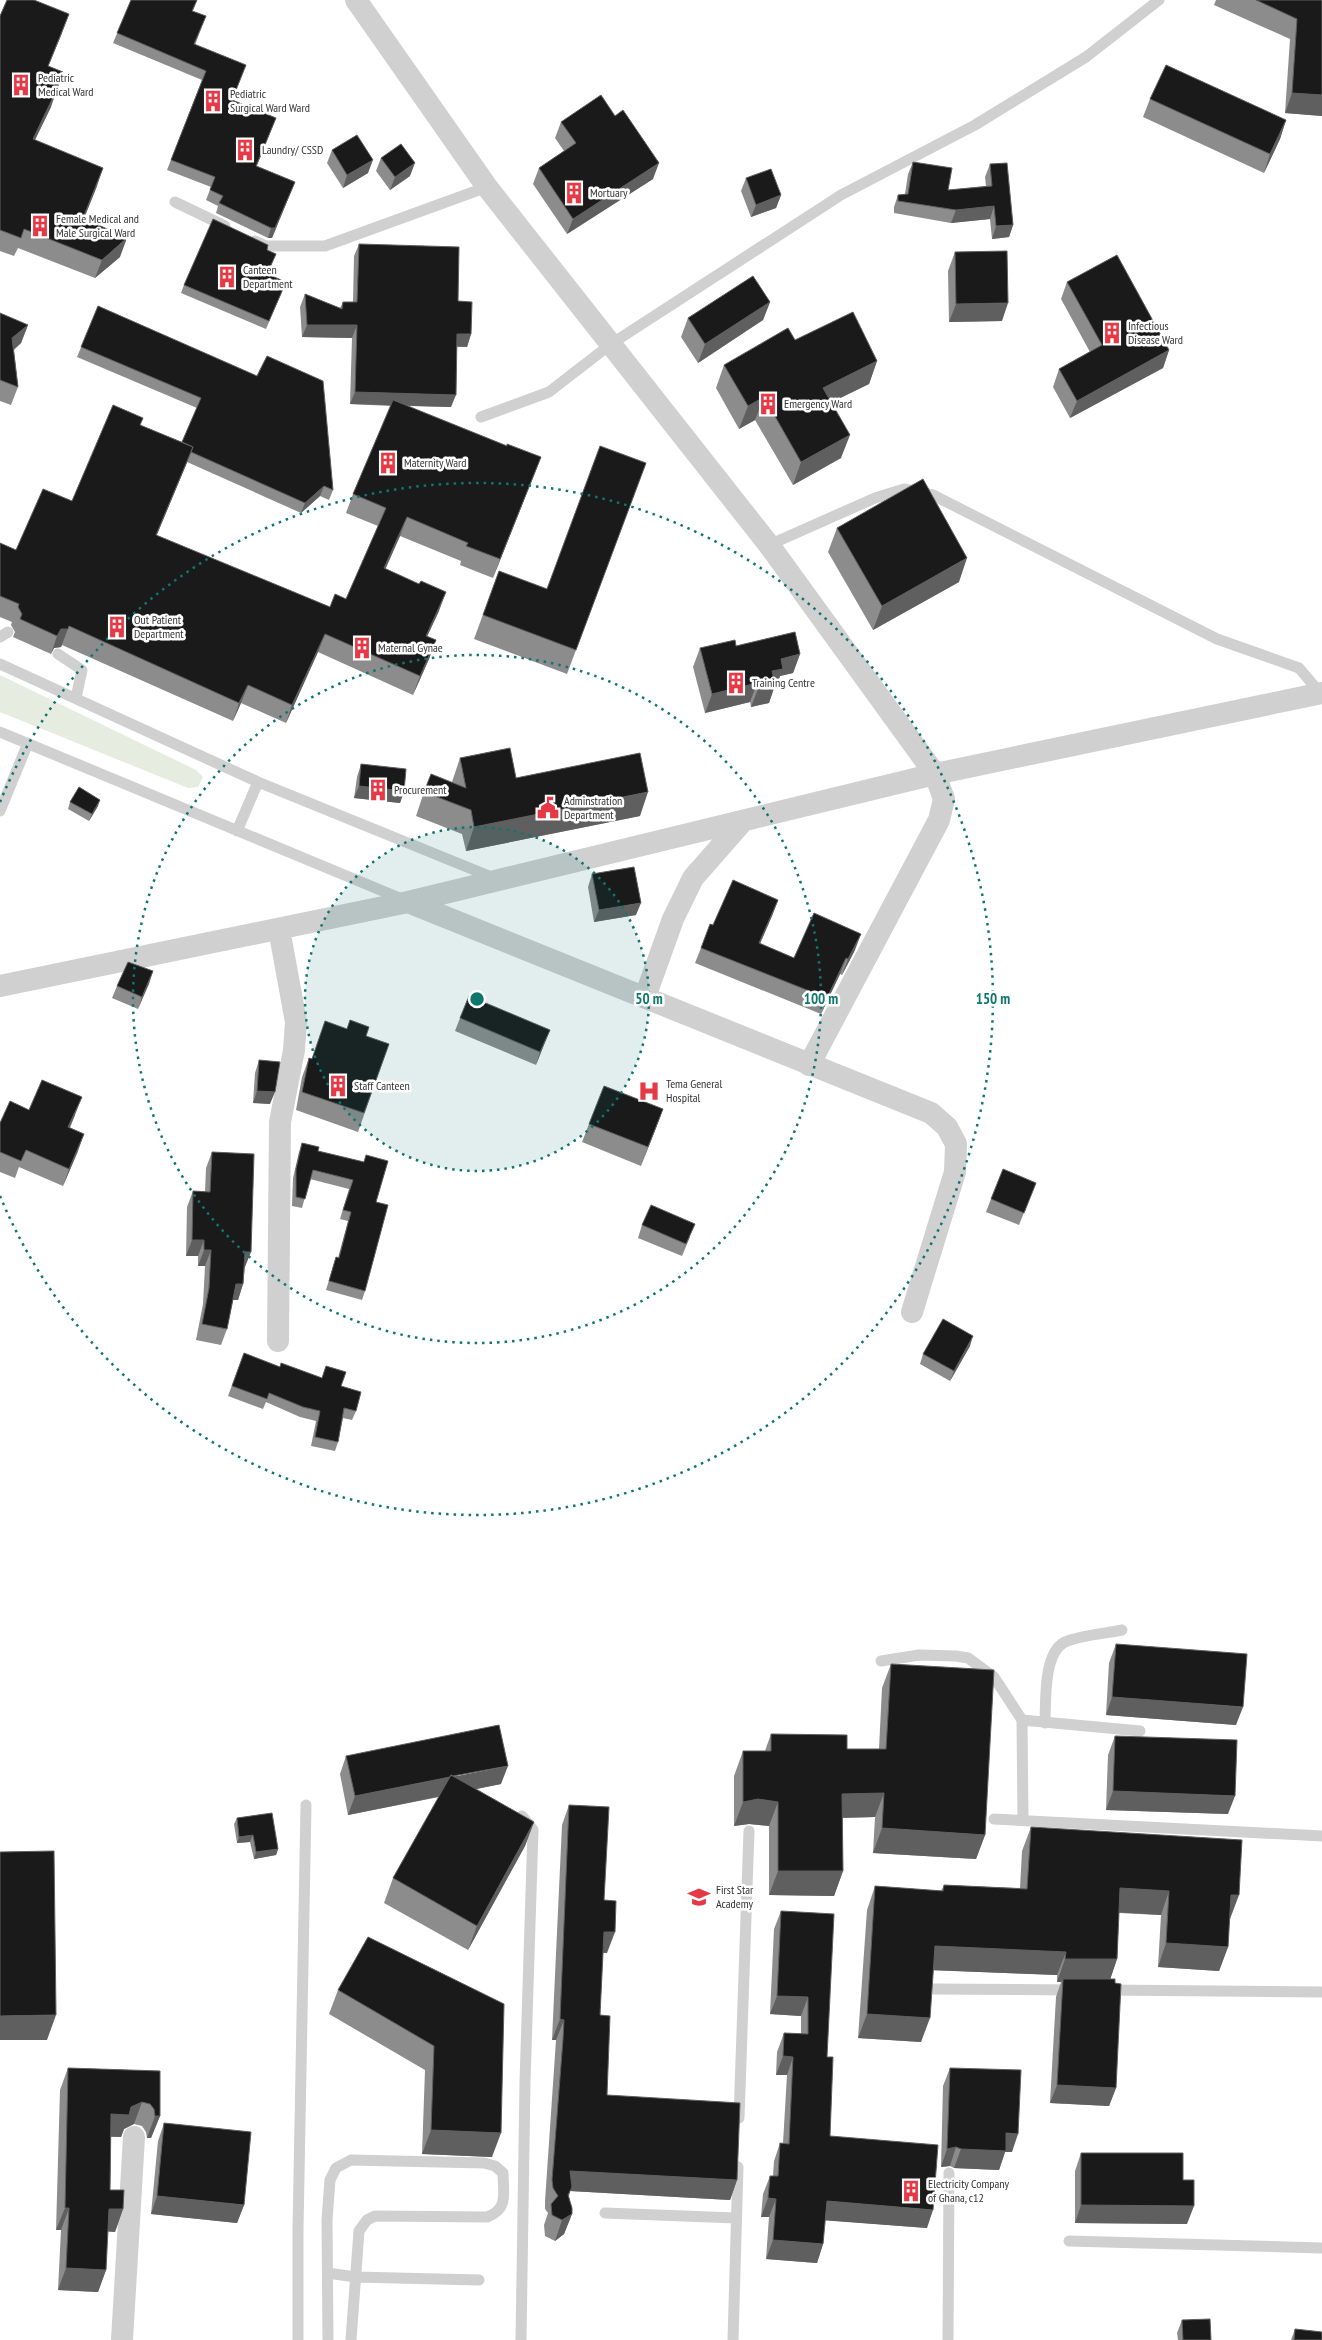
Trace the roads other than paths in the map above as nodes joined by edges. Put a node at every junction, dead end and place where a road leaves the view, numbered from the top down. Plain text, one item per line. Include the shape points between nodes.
1 (356, 0) edge
2 (1159, 0) edge
3 (487, 187) junction
4 (175, 202) dead end
5 (611, 344) junction
6 (481, 416) dead end
7 (769, 545) junction
8 (58, 654) edge
9 (0, 664) edge
10 (1321, 694) edge
11 (76, 698) junction
12 (0, 732) edge
13 (28, 743) junction
14 (935, 774) junction
15 (258, 782) junction
16 (0, 811) edge
17 (743, 821) junction
18 (238, 831) junction
19 (498, 880) junction
20 (408, 902) junction
21 (279, 929) junction
22 (0, 986) edge
23 (645, 998) junction
24 (809, 1064) junction
25 (912, 1312) dead end
26 (278, 1341) dead end
27 (1122, 1630) dead end
28 (881, 1661) dead end
29 (1022, 1720) junction
30 (1045, 1722) junction
31 (1140, 1731) dead end
32 (306, 1805) dead end
33 (511, 1810) edge
34 (994, 1819) dead end
35 (1024, 1820) junction
36 (749, 1831) dead end
37 (1322, 1836) edge
38 (932, 1989) edge
39 (1322, 1992) edge
40 (739, 2128) edge
41 (134, 2137) dead end
42 (738, 2158) edge
43 (949, 2173) dead end
44 (605, 2213) dead end
45 (736, 2218) junction
46 (1070, 2241) dead end
47 (1322, 2248) edge
48 (328, 2273) junction
49 (355, 2277) junction
50 (479, 2280) dead end
51 (122, 2340) edge
52 (298, 2340) edge
53 (328, 2340) edge
54 (351, 2340) edge
55 (521, 2340) edge
56 (733, 2340) edge
57 (948, 2340) edge

1 - 3 street
2 - 5 lane via 1086,57 975,125 840,195
3 - 4 lane via 325,246 266,246
3 - 5 street
5 - 6 lane via 549,392
5 - 7 street
7 - 10 lane via 875,498 904,489 933,496 1217,639 1299,668
7 - 14 street
8 - 11 lane via 82,670
9 - 11 lane
10 - 14 street
11 - 15 lane
12 - 13 lane
13 - 16 lane
13 - 18 lane
14 - 17 street
14 - 24 street via 944,799 939,820
15 - 18 lane
15 - 19 lane
17 - 19 street
17 - 23 street via 693,878 673,919
18 - 20 lane
19 - 20 street
20 - 21 street
20 - 23 street
21 - 22 street
21 - 26 street via 296,1022 280,1122
23 - 24 street
24 - 25 street via 931,1113 947,1127 956,1144 955,1172
27 - 30 lane via 1064,1642 1054,1653 1049,1664
28 - 29 lane via 919,1655 968,1658 994,1677
29 - 30 lane
29 - 35 lane
30 - 31 lane
32 - 52 lane
33 - 55 lane via 526,1818 534,1830 524,2092
34 - 35 lane
35 - 37 lane
36 - 40 lane
38 - 39 lane
41 - 51 street
42 - 45 lane
43 - 57 lane
44 - 45 lane
45 - 56 lane
46 - 47 lane
48 - 49 lane
48 - 49 lane via 330,2180 336,2168 351,2160 484,2163 503,2173 503,2204 497,2213 487,2217 375,2216 367,2220 359,2231
48 - 53 lane
49 - 50 lane
49 - 54 lane

